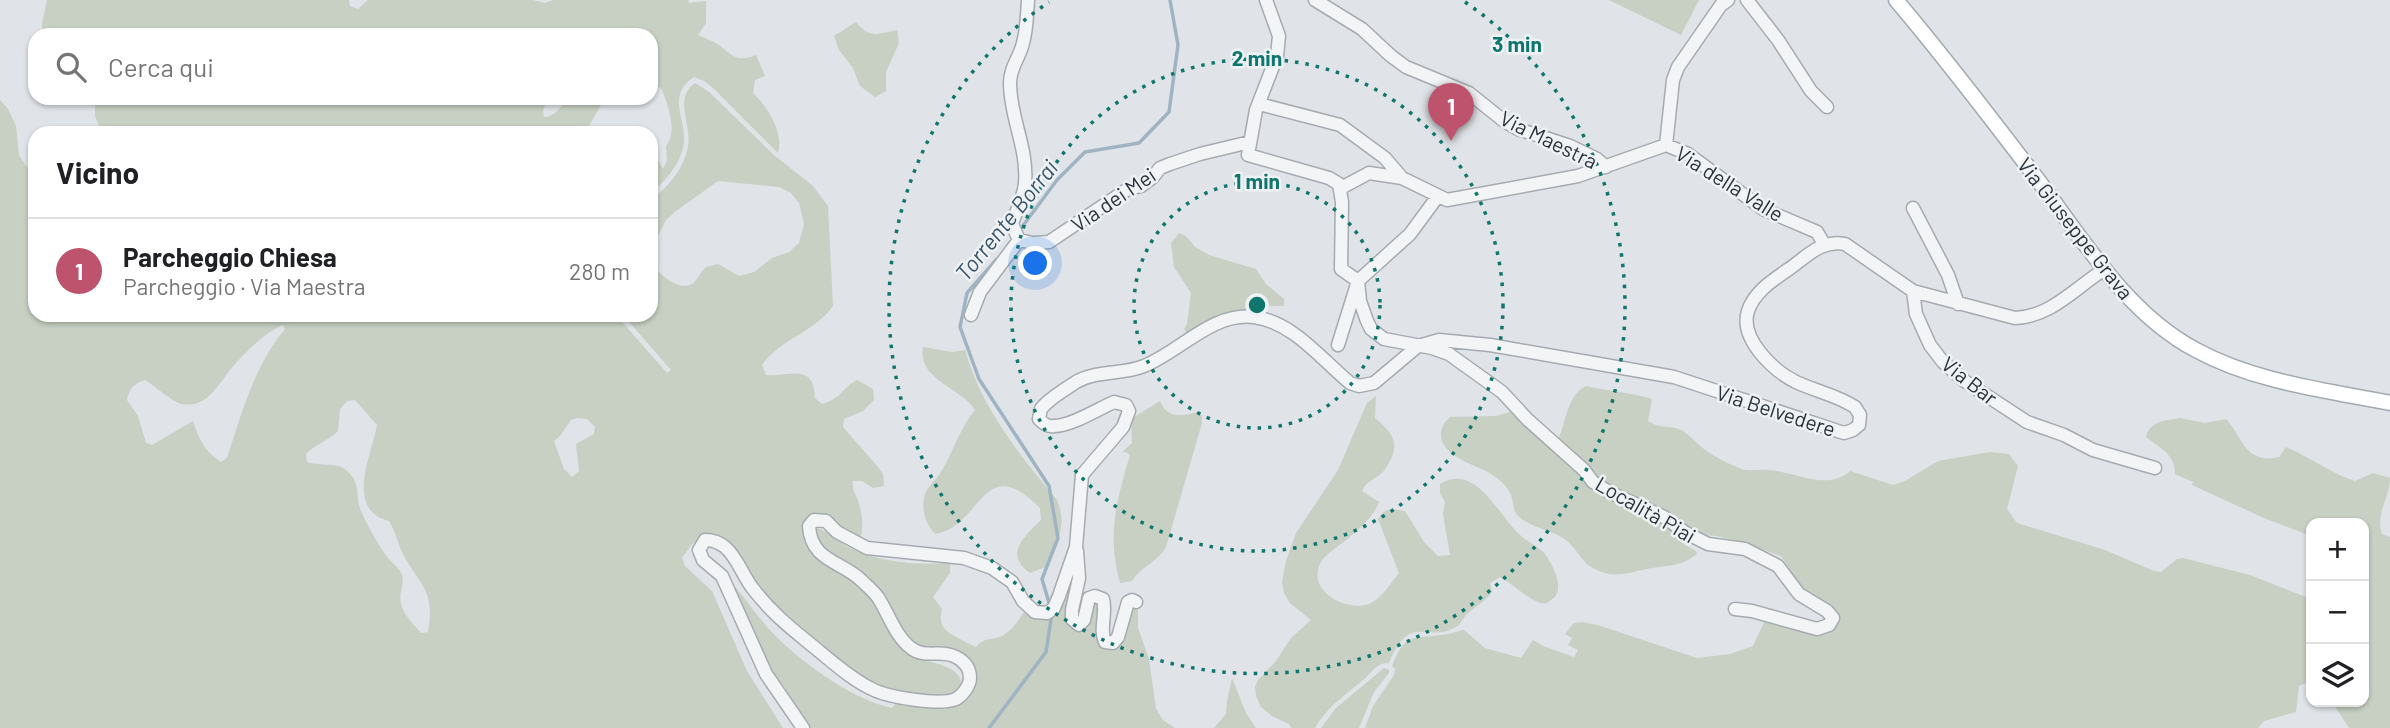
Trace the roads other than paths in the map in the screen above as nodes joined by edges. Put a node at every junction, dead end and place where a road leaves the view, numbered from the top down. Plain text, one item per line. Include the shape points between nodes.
1 (1028, 0) edge
2 (1266, 0) edge
3 (1315, 0) edge
4 (1728, 0) edge
5 (1747, 0) edge
6 (1896, 0) edge
7 (1259, 104) junction
8 (1827, 107) dead end
9 (1250, 142) junction
10 (1666, 145) junction
11 (1606, 167) junction
12 (1402, 178) junction
13 (1340, 188) junction
14 (1438, 196) junction
15 (1913, 208) dead end
16 (1017, 237) junction
17 (1824, 244) junction
18 (2105, 269) junction
19 (1358, 281) junction
20 (1913, 291) junction
21 (1958, 304) junction
22 (971, 315) dead end
23 (1338, 345) dead end
24 (1418, 346) junction
25 (2390, 403) edge
26 (2155, 468) dead end
27 (1076, 547) junction
28 (1136, 602) dead end
29 (1735, 608) dead end
30 (803, 728) edge

1 - 16 street via 1023,47 1009,80 1025,161 1025,186 1012,224
2 - 7 street via 1279,36
3 - 11 street, Via Maestra via 1362,29 1406,67 1469,93 1518,130 1570,146
4 - 10 street via 1678,67
5 - 8 street
6 - 18 main road, Via Giuseppe Grava
7 - 9 street
7 - 12 street via 1340,125 1385,158
9 - 13 street via 1248,155 1329,178
9 - 16 street, Via dei Mei via 1160,168 1141,186 1128,189 1049,242
10 - 11 street, Via della Valle
10 - 17 street, Via della Valle via 1688,154 1763,209 1817,232
11 - 14 street, Via della Valle via 1472,197 1447,200
12 - 13 street via 1369,173
12 - 14 street
13 - 19 street via 1341,269
14 - 19 street via 1410,234
15 - 21 street
16 - 22 street via 980,292
17 - 20 street, Via della Valle via 1845,244
17 - 24 street, Via Belvedere via 1757,294 1747,312 1747,325 1759,351 1779,371 1855,407 1859,425 1844,433 1674,377 1490,345 1440,340
18 - 21 street, Via della Valle via 2049,309 2027,317
18 - 25 main road, Via Giuseppe Grava via 2142,310 2216,361 2267,378
19 - 23 street
19 - 24 street via 1360,302 1371,328 1384,339
20 - 21 street, Via della Valle
20 - 26 street, Via Bar via 1916,314 1930,345 1966,382 2027,422 2093,450
24 - 27 street via 1374,383 1359,386 1287,329 1268,320 1235,316 1142,367 1078,381 1041,409 1039,419 1045,425 1068,423 1114,402 1126,405 1129,411 1123,427 1082,475
24 - 29 street, Località Piai via 1449,354 1502,392 1593,482 1709,544 1745,549 1778,566 1800,594 1833,618 1818,629
27 - 28 street via 1079,578 1072,619 1079,625 1089,598 1102,599 1102,636 1113,643 1128,602
27 - 30 street via 1050,610 1035,612 1012,582 992,568 964,558 867,548 826,522 814,520 808,526 809,539 831,563 857,576 877,596 911,649 922,654 949,653 969,669 964,692 956,699 937,701 873,690 839,667 774,615 723,545 705,540 699,550 703,560 722,576 766,674

